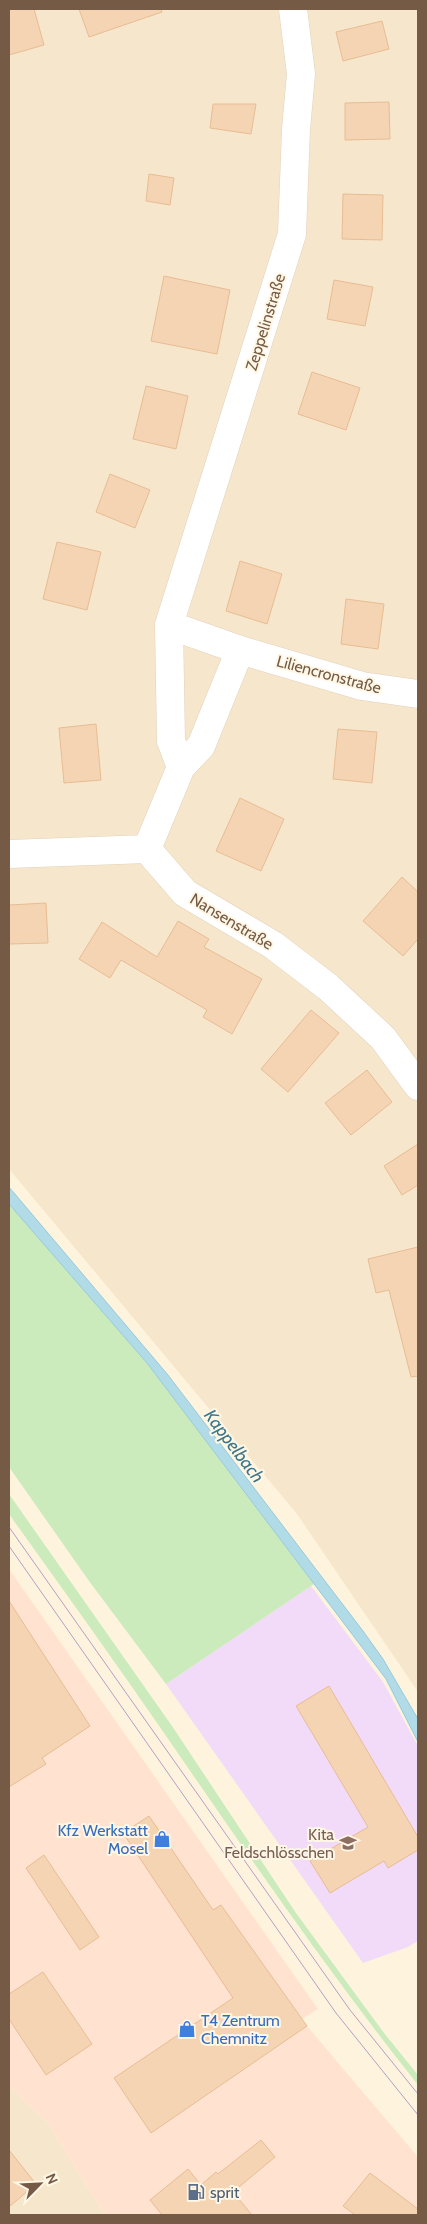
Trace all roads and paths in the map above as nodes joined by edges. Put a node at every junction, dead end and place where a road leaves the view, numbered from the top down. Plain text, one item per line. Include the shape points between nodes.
1 (293, 9) edge
2 (169, 625) junction
3 (240, 650) junction
4 (418, 694) edge
5 (181, 767) junction
6 (147, 849) junction
7 (9, 854) edge
8 (418, 1086) edge

1 - 2 street, Zeppelinstraße via 302,74 296,129 292,234
2 - 3 street
2 - 5 street, Zeppelinstraße via 171,741
3 - 4 street, Liliencronstraße via 362,686
3 - 5 street via 201,746
5 - 6 street
6 - 7 street
6 - 8 street, Nansenstraße via 185,893 273,945 328,987 383,1038

